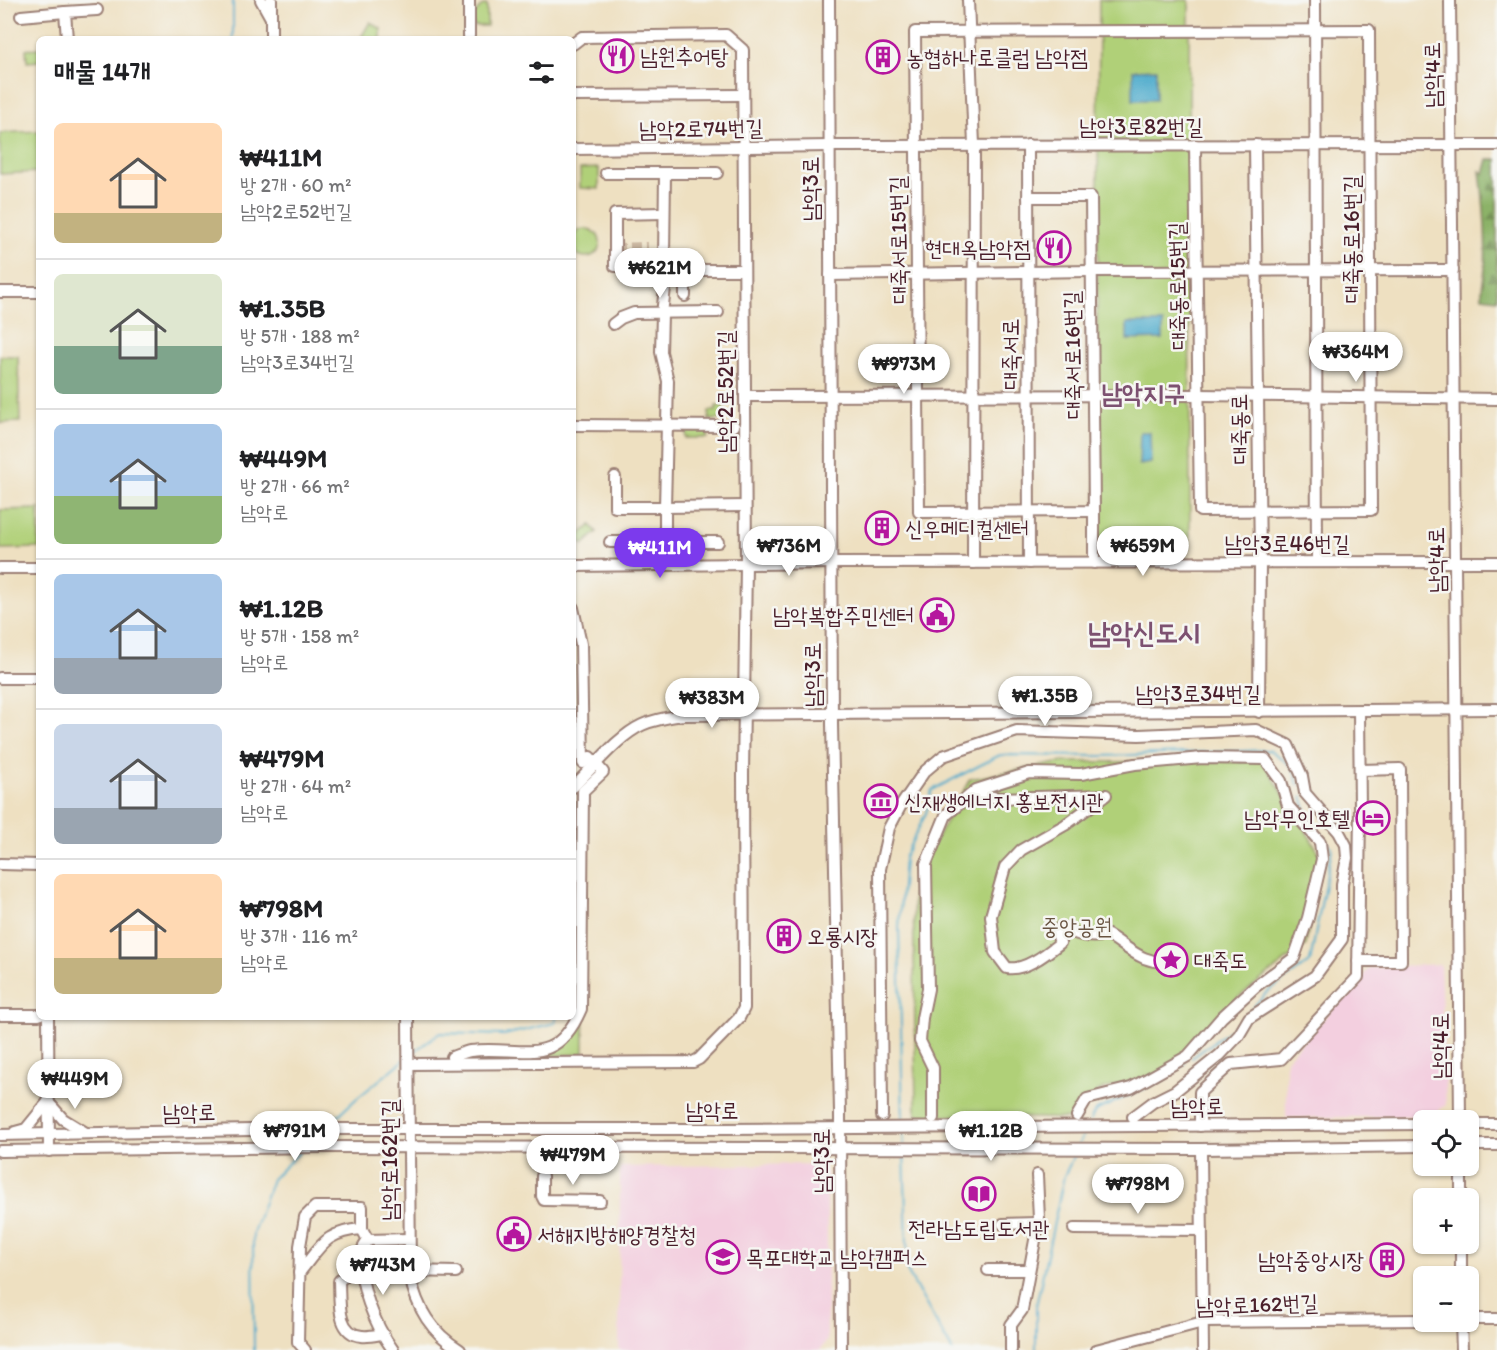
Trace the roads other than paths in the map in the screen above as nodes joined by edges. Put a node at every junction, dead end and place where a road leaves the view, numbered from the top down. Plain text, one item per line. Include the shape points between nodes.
1 (261, 0) edge
2 (271, 0) edge
3 (277, 0) edge
4 (469, 0) edge
5 (968, 0) edge
6 (1315, 0) edge
7 (1457, 0) edge
8 (829, 1) edge
9 (1450, 6) edge
10 (97, 10) dead end
11 (65, 12) junction
12 (21, 16) dead end
13 (271, 20) junction
14 (1314, 30) junction
15 (969, 31) junction
16 (67, 36) edge
17 (271, 36) edge
18 (469, 36) dead end
19 (576, 41) edge
20 (743, 95) junction
21 (576, 96) edge
22 (1370, 144) junction
23 (1028, 145) junction
24 (1195, 145) junction
25 (1255, 145) junction
26 (1316, 145) junction
27 (830, 146) junction
28 (916, 146) junction
29 (974, 146) junction
30 (1452, 146) junction
31 (1497, 146) edge
32 (744, 148) junction
33 (576, 149) edge
34 (606, 173) dead end
35 (665, 173) junction
36 (717, 173) dead end
37 (1028, 197) junction
38 (664, 213) junction
39 (666, 267) junction
40 (685, 270) junction
41 (744, 270) junction
42 (1453, 270) junction
43 (1091, 271) junction
44 (1197, 271) junction
45 (1256, 271) junction
46 (1317, 271) junction
47 (1370, 271) junction
48 (1029, 272) junction
49 (975, 273) junction
50 (918, 274) junction
51 (830, 275) junction
52 (0, 292) edge
53 (36, 292) edge
54 (685, 296) dead end
55 (718, 312) dead end
56 (662, 314) junction
57 (613, 324) dead end
58 (918, 395) junction
59 (972, 395) junction
60 (1030, 395) junction
61 (1092, 395) junction
62 (1198, 395) junction
63 (745, 396) junction
64 (831, 396) junction
65 (1258, 396) junction
66 (1317, 397) junction
67 (1371, 398) junction
68 (1454, 399) junction
69 (1497, 399) edge
70 (576, 425) edge
71 (666, 425) junction
72 (734, 426) dead end
73 (615, 477) dead end
74 (745, 506) junction
75 (664, 507) junction
76 (1094, 511) junction
77 (1259, 511) junction
78 (1317, 511) junction
79 (973, 512) junction
80 (1029, 512) junction
81 (610, 542) dead end
82 (664, 542) junction
83 (718, 542) dead end
84 (831, 562) junction
85 (973, 562) junction
86 (1029, 562) junction
87 (1094, 562) junction
88 (1260, 562) junction
89 (1317, 562) junction
90 (1455, 562) junction
91 (1497, 562) edge
92 (746, 564) junction
93 (576, 566) edge
94 (0, 568) edge
95 (36, 568) edge
96 (576, 622) edge
97 (0, 678) edge
98 (36, 678) edge
99 (1457, 709) junction
100 (1497, 709) edge
101 (1359, 711) junction
102 (1259, 712) junction
103 (832, 713) junction
104 (743, 714) junction
105 (597, 764) junction
106 (1360, 770) junction
107 (576, 784) edge
108 (974, 792) junction
109 (0, 864) edge
110 (36, 865) edge
111 (1171, 960) dead end
112 (1358, 961) junction
113 (0, 1015) edge
114 (36, 1015) edge
115 (48, 1020) edge
116 (408, 1020) edge
117 (452, 1057) dead end
118 (409, 1062) junction
119 (48, 1102) junction
120 (1460, 1110) edge
121 (882, 1116) dead end
122 (1077, 1116) dead end
123 (1133, 1117) dead end
124 (933, 1118) dead end
125 (1413, 1124) edge
126 (1479, 1124) edge
127 (1497, 1124) edge
128 (1200, 1126) junction
129 (839, 1127) junction
130 (408, 1129) junction
131 (87, 1134) junction
132 (2, 1135) edge
133 (49, 1135) junction
134 (1479, 1145) edge
135 (1497, 1145) edge
136 (1413, 1146) edge
137 (407, 1147) junction
138 (840, 1147) junction
139 (1201, 1149) junction
140 (49, 1151) junction
141 (0, 1152) edge
142 (1038, 1175) dead end
143 (542, 1176) dead end
144 (600, 1201) dead end
145 (1038, 1223) junction
146 (1003, 1224) dead end
147 (362, 1229) junction
148 (1074, 1229) dead end
149 (1202, 1230) junction
150 (408, 1239) junction
151 (368, 1240) junction
152 (988, 1270) dead end
153 (1029, 1270) junction
154 (410, 1271) junction
155 (456, 1272) dead end
156 (299, 1273) junction
157 (362, 1273) junction
158 (1479, 1319) edge
159 (1497, 1319) edge
160 (1413, 1320) edge
161 (1203, 1322) junction
162 (1461, 1332) edge
163 (382, 1334) junction
164 (305, 1350) edge
165 (393, 1350) edge
166 (460, 1350) edge
167 (841, 1350) edge
168 (1011, 1350) edge
169 (1096, 1350) edge
170 (1203, 1350) edge
171 (1462, 1350) edge

1 - 13 street
2 - 13 street
3 - 13 street
4 - 18 street
5 - 15 street
6 - 14 street
7 - 9 street
8 - 27 street, 남악3로
9 - 30 street, 남악4로
10 - 11 street
11 - 12 street
11 - 16 street
13 - 17 street
14 - 15 street
14 - 22 street, 대죽동로16번길 via 1369,30
14 - 26 street
15 - 28 street, 대죽서로15번길 via 915,32
15 - 29 street
19 - 20 street, 남악2로52번길 via 582,36 726,35 743,50
20 - 21 street
20 - 32 street, 남악2로52번길
22 - 26 street, 남악3로82번길
22 - 30 street, 남악3로82번길
22 - 47 street, 대죽동로16번길
23 - 24 street, 남악3로82번길
23 - 29 street, 남악3로82번길
23 - 37 street, 대죽서로
24 - 25 street, 남악3로82번길
24 - 44 street, 대죽동로15번길
25 - 26 street, 남악3로82번길
25 - 45 street, 대죽동로
26 - 46 street
27 - 28 street, 남악3로82번길
27 - 32 street, 남악2로74번길
27 - 51 street, 남악3로
28 - 29 street, 남악3로82번길
28 - 50 street, 대죽서로15번길
29 - 49 street
30 - 31 street, 남악3로82번길
30 - 42 street, 남악4로
32 - 33 street, 남악2로74번길
32 - 41 street, 남악2로52번길
34 - 35 street
35 - 36 street
35 - 38 street
37 - 43 street, 대죽서로16번길 via 1090,197
37 - 48 street, 대죽서로
38 - 39 street
38 - 39 street via 615,214 615,266
39 - 40 street
39 - 56 street
40 - 41 street
40 - 54 street
41 - 63 street, 남악2로52번길
42 - 47 street
42 - 68 street, 남악4로
43 - 44 street
43 - 48 street
43 - 61 street, 대죽서로16번길
44 - 45 street
44 - 62 street, 대죽동로15번길
45 - 46 street
45 - 65 street, 대죽동로
46 - 47 street
46 - 66 street
47 - 67 street, 대죽동로16번길
48 - 49 street
48 - 60 street, 대죽서로
49 - 50 street
49 - 59 street
50 - 51 street
50 - 58 street, 대죽서로15번길
51 - 64 street, 남악3로
52 - 53 street
55 - 56 street
56 - 57 street via 634,313
56 - 71 street via 662,352 668,381
58 - 59 street
58 - 64 street
58 - 79 street, 대죽서로15번길 via 919,512
59 - 60 street
59 - 79 street
60 - 61 street
60 - 80 street, 대죽서로
61 - 62 street
61 - 76 street, 대죽서로16번길
62 - 65 street
62 - 77 street, 대죽동로15번길 via 1200,511
63 - 64 street
63 - 74 street, 남악2로52번길
64 - 84 street, 남악3로
65 - 66 street
65 - 77 street, 대죽동로
66 - 67 street
66 - 78 street
67 - 68 street
67 - 78 street, 대죽동로16번길 via 1371,510
68 - 69 street
68 - 90 street, 남악4로
70 - 71 street
71 - 72 street
71 - 75 street
73 - 75 street via 615,507
74 - 75 street
74 - 92 street, 남악2로52번길
75 - 82 street
76 - 80 street
76 - 87 street, 대죽서로16번길
77 - 78 street, 대죽동로16번길
77 - 88 street, 대죽동로
78 - 89 street
79 - 80 street, 대죽서로15번길
79 - 85 street
80 - 86 street, 대죽서로
81 - 82 street
82 - 83 street
84 - 85 street, 남악3로46번길
84 - 92 street
84 - 103 street, 남악3로
85 - 86 street, 남악3로46번길
86 - 87 street, 남악3로46번길
87 - 88 street, 남악3로46번길
88 - 89 street, 남악3로46번길
88 - 102 street, 대죽동로
89 - 90 street, 남악3로46번길
90 - 91 street, 남악3로46번길
90 - 99 street, 남악4로
92 - 93 street
92 - 104 street, 남악2로52번길
94 - 95 street
96 - 105 street via 581,644 583,763 590,757
97 - 98 street
99 - 100 street, 남악3로34번길
99 - 101 street, 남악3로34번길
99 - 120 street, 남악4로
101 - 102 street, 남악3로34번길
101 - 106 street
102 - 103 street, 남악3로34번길
103 - 104 street, 남악3로34번길
103 - 129 street, 남악3로
104 - 105 street, 남악3로34번길 via 683,715 642,725
104 - 118 street, 남악2로52번길 via 745,1000 739,1018 699,1059 687,1063
105 - 107 street, 남악3로34번길
105 - 117 street via 603,772 583,791 583,980 576,1022 555,1044 534,1052 470,1051
106 - 112 street
106 - 112 street via 1400,769 1401,961
108 - 111 street via 997,798 1106,795 1021,850 1005,867 991,916 995,952 1007,968 1016,970 1060,943 1057,933 1061,927 1082,937 1107,935 1129,951 1159,963
108 - 122 street via 1029,773 1081,774 1202,758 1265,759 1281,781 1288,806 1320,842 1322,859 1294,958 1222,1017 1188,1056 1131,1088 1087,1099
108 - 124 street via 946,814 926,864 928,989 920,1041 933,1068
109 - 110 street
112 - 128 street via 1358,977 1281,1059 1231,1064 1200,1092
113 - 114 street
115 - 119 street
116 - 118 street, 남악로162번길
118 - 130 street, 남악로162번길
119 - 131 street via 63,1119
119 - 132 street via 26,1129
119 - 133 street
121 - 123 street via 880,869 889,828 924,772 943,756 1017,731 1139,735 1256,730 1288,745 1305,793 1346,845 1342,939 1315,976 1249,1018 1220,1055 1175,1091
125 - 128 street, 남악로
126 - 127 street
128 - 129 street, 남악로
129 - 130 street, 남악로
129 - 138 street, 남악3로
130 - 131 street, 남악로
130 - 137 street, 남악로162번길
131 - 133 street, 남악로
132 - 133 street, 남악로
133 - 140 street
134 - 135 street
136 - 139 street, 남악로
137 - 138 street, 남악로
137 - 140 street, 남악로
137 - 150 street, 남악로162번길
138 - 139 street, 남악로
138 - 167 street, 남악3로
139 - 149 street
140 - 141 street, 남악로
142 - 145 street
143 - 144 street via 544,1200
145 - 146 street
145 - 153 street
147 - 151 street
147 - 156 street via 333,1235 317,1248
147 - 156 street via 362,1207 315,1207 305,1218
148 - 149 street
149 - 161 street
150 - 151 street
150 - 154 street, 남악로162번길
151 - 157 street via 362,1250
152 - 153 street
153 - 168 street via 1022,1310 1011,1325
154 - 155 street
154 - 166 street, 남악로162번길 via 417,1301 430,1325
156 - 164 street via 298,1342
157 - 163 street
157 - 163 street via 347,1274 339,1281 342,1320 350,1332 362,1336
158 - 159 street
160 - 161 street, 남악로162번길
161 - 169 street, 남악로162번길
161 - 170 street
162 - 171 street
163 - 165 street

